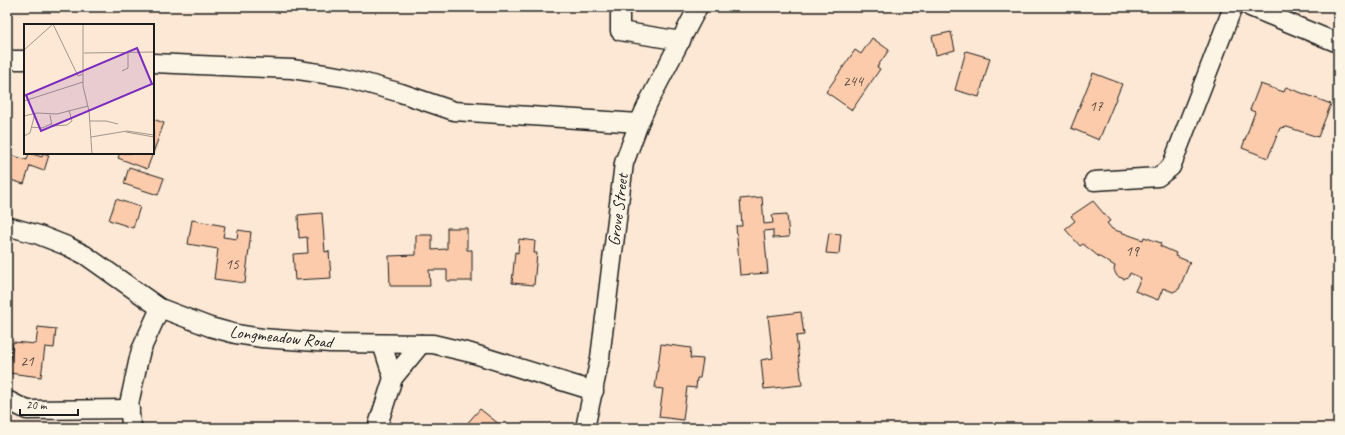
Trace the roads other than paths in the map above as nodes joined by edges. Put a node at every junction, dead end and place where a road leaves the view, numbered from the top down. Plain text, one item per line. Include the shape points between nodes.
1 (620, 7) edge
2 (698, 7) edge
3 (1233, 7) edge
4 (1250, 7) edge
5 (681, 41) junction
6 (1338, 42) edge
7 (7, 60) edge
8 (24, 60) edge
9 (154, 63) edge
10 (639, 123) junction
11 (1094, 181) dead end
12 (9, 229) edge
13 (160, 308) junction
14 (382, 344) junction
15 (421, 344) junction
16 (393, 378) junction
17 (594, 391) junction
18 (7, 400) edge
19 (130, 409) junction
20 (133, 428) edge
21 (377, 428) edge
22 (584, 428) edge

1 - 5 street via 620,31
2 - 5 street, Grove Street
3 - 11 street via 1171,168 1158,176
4 - 6 street
5 - 10 street, Grove Street
7 - 8 street
9 - 10 street via 292,69 344,77 454,111
10 - 17 street, Grove Street via 624,163
12 - 13 street, Longmeadow Road via 39,235 85,255
13 - 14 street, Longmeadow Road via 236,334 295,341
13 - 19 street via 141,350
14 - 15 street, Longmeadow Road
14 - 16 street
15 - 16 street
15 - 17 street, Longmeadow Road via 433,344 472,353
16 - 21 street
17 - 22 street, Grove Street
18 - 19 street via 27,410
19 - 20 street

